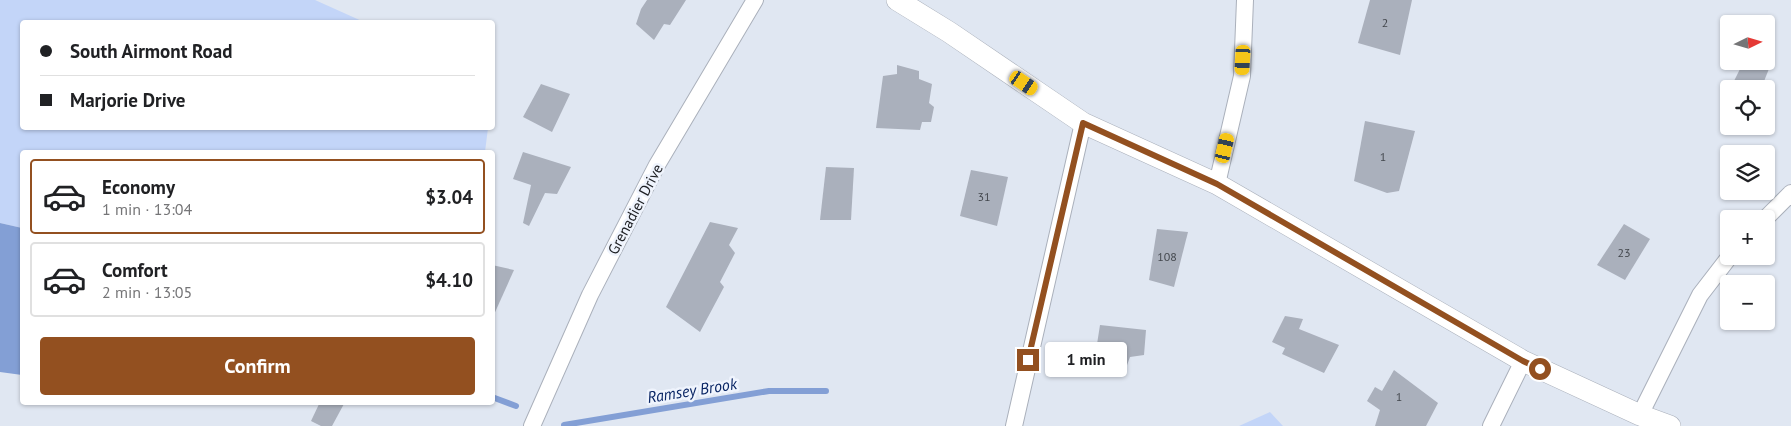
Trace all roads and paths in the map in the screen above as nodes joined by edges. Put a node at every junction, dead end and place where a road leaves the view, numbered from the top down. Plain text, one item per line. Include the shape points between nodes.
1 (755, 0) edge
2 (897, 0) edge
3 (1245, 0) edge
4 (1083, 123) junction
5 (1217, 184) junction
6 (1791, 193) edge
7 (1774, 210) edge
8 (1723, 265) edge
9 (1523, 361) junction
10 (1640, 415) junction
11 (532, 426) edge
12 (1014, 426) edge
13 (1491, 426) edge
14 (1670, 426) edge

1 - 11 street, Grenadier Drive via 657,165 590,295
2 - 4 street
3 - 5 street via 1242,76
4 - 5 street
4 - 12 street
5 - 9 street
6 - 7 street
8 - 10 street via 1700,295
9 - 10 street
9 - 13 street
10 - 14 street

